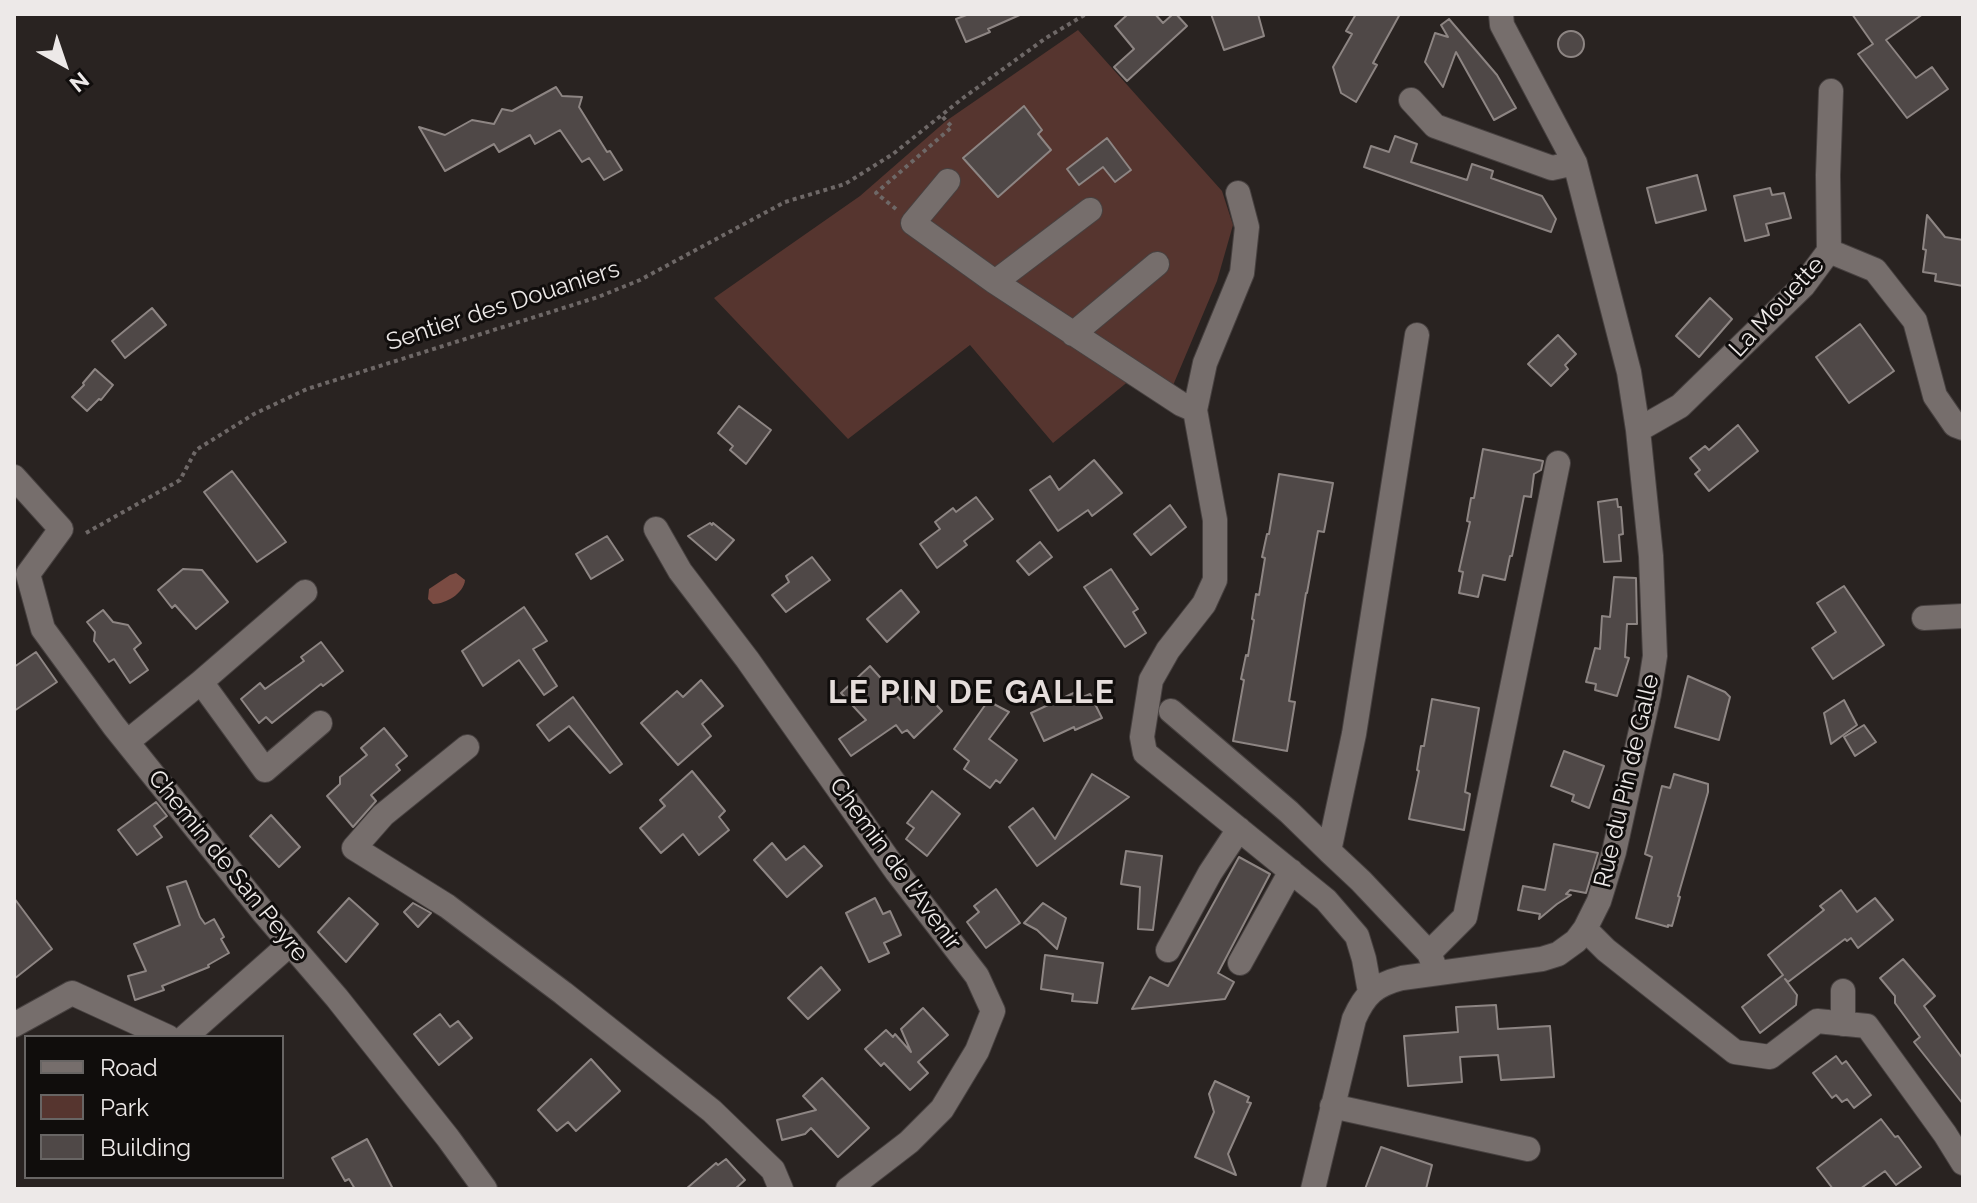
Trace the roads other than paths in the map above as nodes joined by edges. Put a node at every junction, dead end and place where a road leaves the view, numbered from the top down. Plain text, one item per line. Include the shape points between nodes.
1 (1502, 20) edge
2 (1831, 91) dead end
3 (1411, 100) dead end
4 (1575, 163) junction
5 (948, 181) dead end
6 (1238, 193) dead end
7 (1090, 210) dead end
8 (1829, 251) junction
9 (1157, 264) dead end
10 (995, 282) junction
11 (1073, 334) junction
12 (1417, 335) dead end
13 (1195, 410) junction
14 (1963, 428) edge
15 (1638, 430) junction
16 (1558, 463) dead end
17 (14, 477) edge
18 (656, 529) dead end
19 (305, 592) dead end
20 (1963, 616) edge
21 (1924, 618) dead end
22 (201, 682) junction
23 (1171, 711) dead end
24 (320, 723) dead end
25 (127, 742) junction
26 (467, 747) dead end
27 (1239, 829) junction
28 (1329, 851) junction
29 (1291, 871) junction
30 (1585, 929) junction
31 (290, 944) junction
32 (1168, 950) dead end
33 (1240, 963) dead end
34 (1433, 963) junction
35 (1843, 991) dead end
36 (1370, 992) junction
37 (1843, 1024) junction
38 (14, 1025) edge
39 (164, 1035) edge
40 (187, 1035) edge
41 (1332, 1106) junction
42 (1528, 1149) dead end
43 (1963, 1163) edge
44 (476, 1186) edge
45 (781, 1189) edge
46 (848, 1189) edge
47 (1313, 1189) edge

1 - 4 street, Rue du Pin de Galle
2 - 8 street, La Mouette
3 - 4 street via 1435,126 1552,168
4 - 15 street, Rue du Pin de Galle via 1629,372
5 - 10 street via 913,223
6 - 13 street via 1247,227 1242,273 1205,363
7 - 10 street
8 - 14 street via 1875,270 1915,321 1935,396 1955,425
8 - 15 street, La Mouette via 1803,286 1680,406
9 - 11 street
10 - 11 street
11 - 13 street
12 - 28 street via 1354,734
13 - 27 street via 1215,520 1215,580 1151,680 1142,737 1145,753
15 - 30 street, Rue du Pin de Galle via 1655,656 1614,852
16 - 34 street via 1465,917
17 - 25 street, Chemin de San Peyre via 61,529 28,574 43,629
18 - 46 street, Chemin de l'Avenir via 680,571 977,976 993,1011 977,1051 942,1109
19 - 22 street
20 - 21 street
22 - 24 street via 265,770
22 - 25 street
23 - 28 street
25 - 31 street, Chemin de San Peyre
26 - 45 street via 383,815 354,848 447,906 712,1111 773,1170
27 - 29 street
27 - 32 street
28 - 34 street
29 - 33 street
29 - 36 street via 1357,936
30 - 34 street, Rue du Pin de Galle via 1558,954 1542,959
30 - 37 street via 1735,1052 1770,1057 1817,1021
31 - 40 street
31 - 44 street, Chemin de San Peyre via 421,1103
34 - 36 street, Rue du Pin de Galle
35 - 37 street
36 - 41 street via 1354,1019
37 - 43 street via 1867,1026
38 - 39 street via 72,993
41 - 42 street
41 - 47 street

